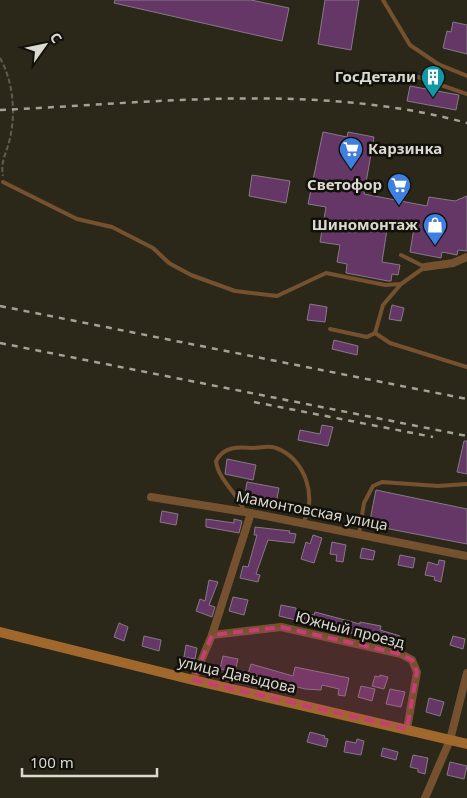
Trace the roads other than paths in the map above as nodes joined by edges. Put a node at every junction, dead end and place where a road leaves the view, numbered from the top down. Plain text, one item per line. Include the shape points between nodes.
1 (383, 0) edge
2 (438, 64) junction
3 (415, 76) dead end
4 (467, 76) edge
5 (429, 82) junction
6 (467, 94) edge
7 (3, 182) road end
8 (401, 255) dead end
9 (467, 257) edge
10 (425, 267) junction
11 (401, 284) junction
12 (330, 328) dead end
13 (375, 333) junction
14 (467, 367) edge
15 (467, 484) edge
16 (151, 497) dead end
17 (247, 512) junction
18 (303, 523) junction
19 (358, 534) junction
20 (467, 556) edge
21 (0, 632) edge
22 (212, 635) junction
23 (467, 673) edge
24 (193, 680) junction
25 (408, 729) junction
26 (450, 740) junction
27 (467, 744) edge
28 (426, 798) edge

1 - 2 lane via 410,45
2 - 4 lane
2 - 5 lane
3 - 5 lane
5 - 6 lane
7 - 11 lane via 77,219 112,226 153,248 169,264 235,291 277,296 326,273 385,285
8 - 10 lane
9 - 10 street via 453,263
10 - 11 lane
11 - 13 lane via 383,305
12 - 13 lane via 367,337
13 - 14 lane via 390,343
15 - 19 lane via 438,486 382,482 373,486 364,503
16 - 17 street, Мамонтовская улица
17 - 18 street, Мамонтовская улица
17 - 18 lane via 220,474 216,461 235,446 274,447 292,460 307,481 310,508
17 - 22 street
18 - 19 street, Мамонтовская улица
19 - 20 street, Мамонтовская улица
21 - 24 main road, улица Давыдова
22 - 24 street
22 - 25 street, Южный проезд via 281,628 401,654 412,660 417,672
23 - 26 street
24 - 25 main road, улица Давыдова
25 - 26 main road, улица Давыдова
26 - 27 main road, улица Давыдова
26 - 28 street

